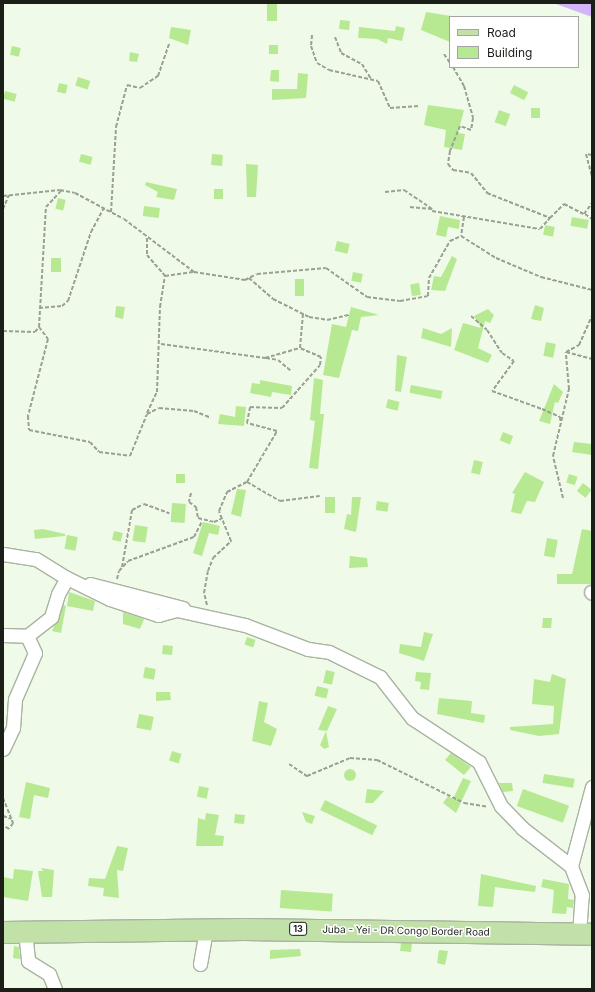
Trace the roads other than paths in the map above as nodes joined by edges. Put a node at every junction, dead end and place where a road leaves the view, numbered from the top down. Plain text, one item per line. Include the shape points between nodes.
1 (3, 554) edge
2 (67, 578) junction
3 (80, 582) junction
4 (212, 618) junction
5 (3, 635) edge
6 (27, 636) junction
7 (3, 749) edge
8 (592, 787) edge
9 (571, 866) junction
10 (206, 929) junction
11 (25, 931) junction
12 (3, 932) edge
13 (586, 934) edge
14 (200, 964) dead end
15 (55, 989) edge

1 - 2 street via 36,559
2 - 3 street
2 - 6 street via 58,594 51,617
3 - 4 street via 116,589
3 - 4 street via 110,599 158,615 177,610
4 - 9 street via 329,652 380,677 412,718 479,762 501,806 522,828
5 - 6 street
6 - 7 street via 35,653 15,699 13,728
8 - 9 street
9 - 13 street via 582,895
10 - 11 main road, Juba - Yei - DR Congo Border Road / 13
10 - 13 main road, Juba - Yei - DR Congo Border Road / 13
10 - 14 street
11 - 12 main road, Juba - Yei - DR Congo Border Road / 13
11 - 15 street via 28,961 49,974

